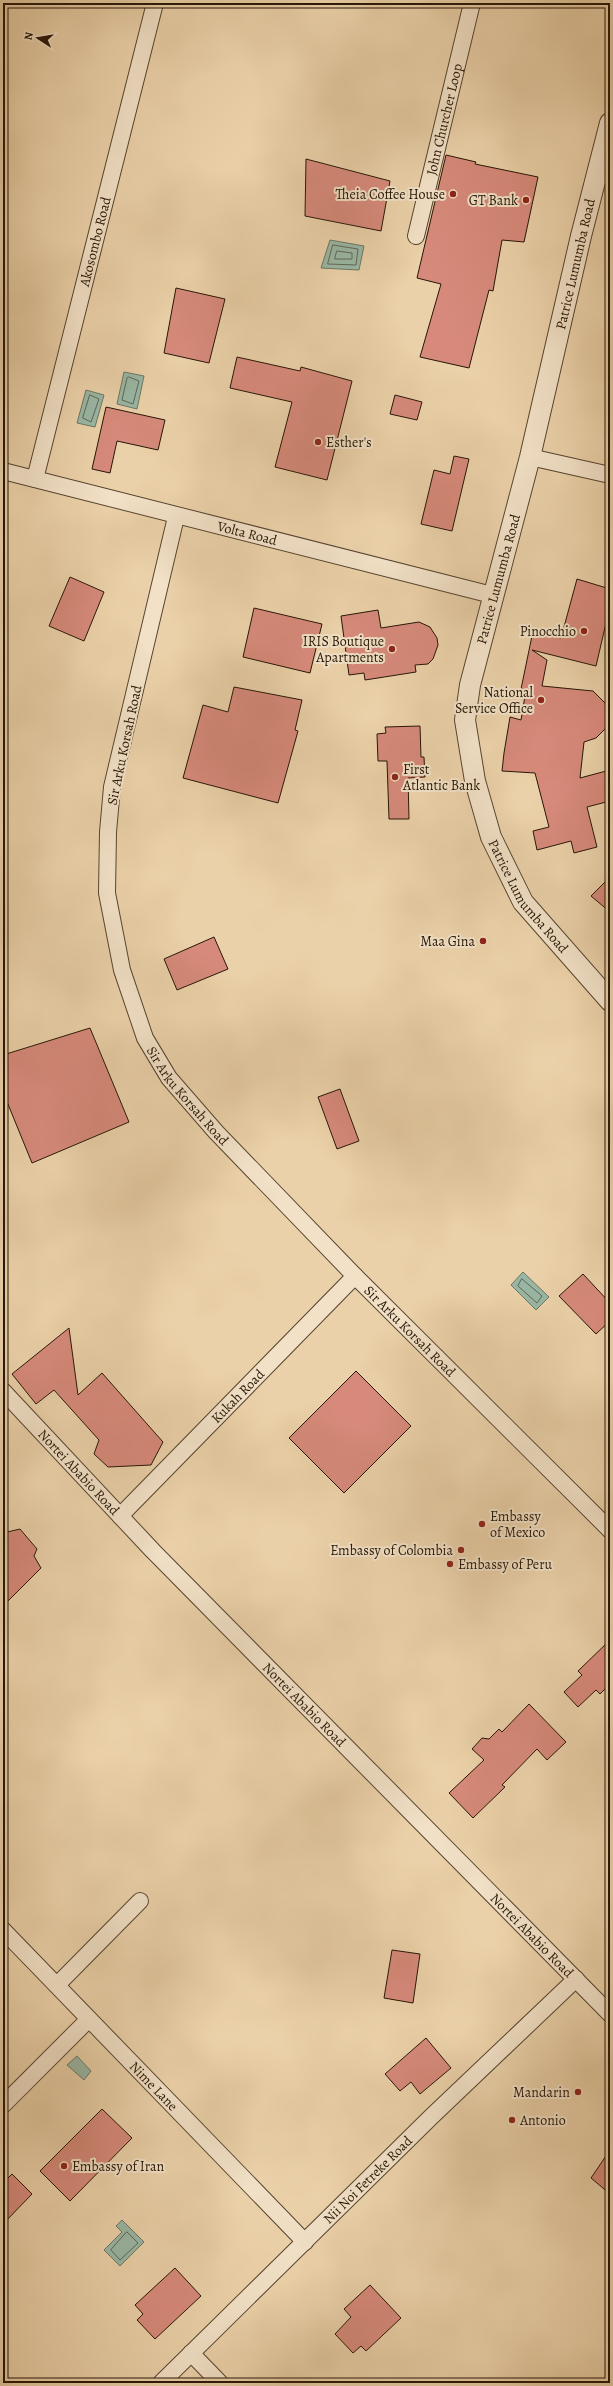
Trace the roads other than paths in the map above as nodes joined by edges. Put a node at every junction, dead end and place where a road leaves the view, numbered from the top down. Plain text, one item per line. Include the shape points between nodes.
1 (155, 3) edge
2 (472, 3) edge
3 (610, 122) edge
4 (416, 236) dead end
5 (530, 457) junction
6 (3, 471) edge
7 (610, 475) edge
8 (35, 479) junction
9 (176, 517) junction
10 (492, 595) junction
11 (610, 1001) edge
12 (355, 1276) junction
13 (3, 1391) edge
14 (120, 1516) junction
15 (610, 1530) edge
16 (140, 1901) dead end
17 (3, 1930) edge
18 (576, 1979) junction
19 (57, 1985) junction
20 (610, 2014) edge
21 (89, 2019) junction
22 (3, 2106) edge
23 (305, 2242) junction
24 (191, 2353) junction
25 (161, 2383) edge
26 (220, 2383) edge

1 - 8 street, Akosombo Road
2 - 4 street, John Churcher Loop
3 - 5 street, Patrice Lumumba Road
5 - 7 street
5 - 10 street, Patrice Lumumba Road
6 - 8 street, Volta Road
8 - 9 street, Volta Road
9 - 10 street, Volta Road
9 - 12 street, Sir Arku Korsah Road via 112,787 107,894 122,970 145,1038 169,1078 216,1132
10 - 11 street, Patrice Lumumba Road via 470,685 465,720 475,781 491,837 522,902
12 - 14 street, Kukah Road
12 - 15 street, Sir Arku Korsah Road
13 - 14 street, Nortei Ababio Road
14 - 18 street, Nortei Ababio Road
16 - 19 street
17 - 19 street, Nime Lane
18 - 20 street, Nortei Ababio Road
18 - 23 street, Nii Noi Fetreke Road
19 - 21 street, Nime Lane
21 - 22 street
21 - 23 street, Nime Lane
23 - 24 street, Nii Noi Fetreke Road
24 - 25 street, Nii Noi Fetreke Road
24 - 26 street

